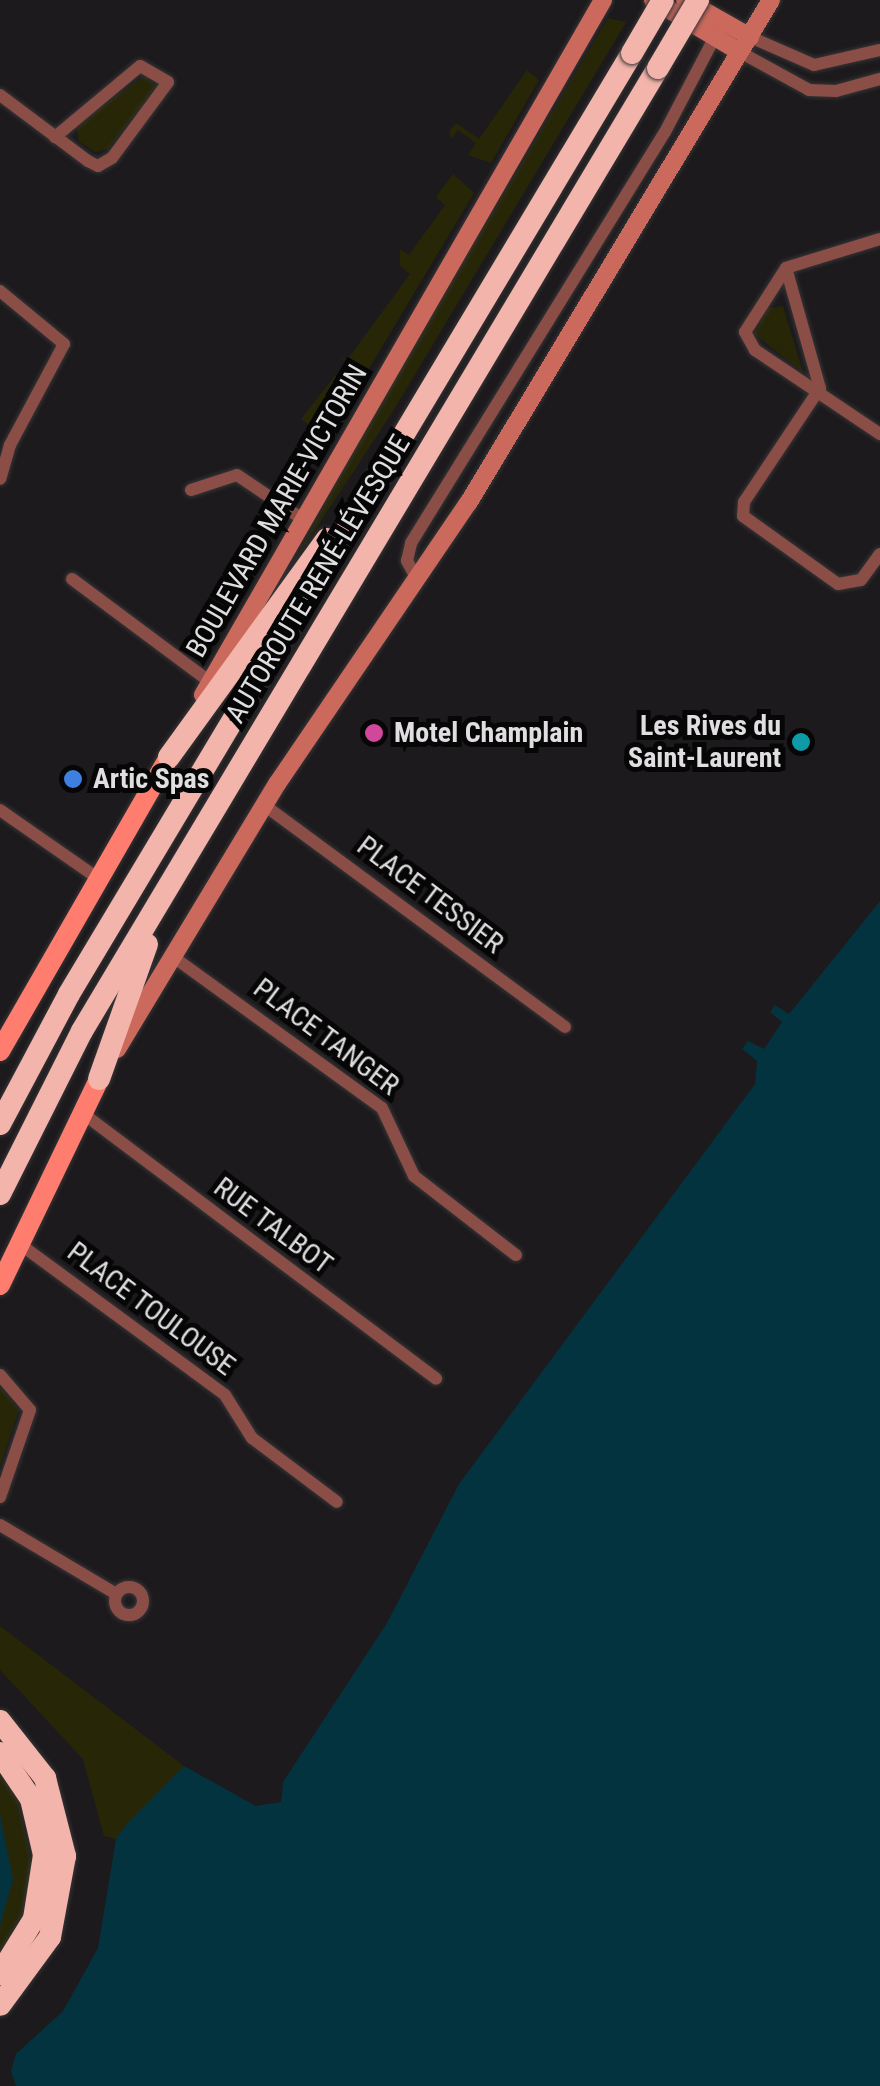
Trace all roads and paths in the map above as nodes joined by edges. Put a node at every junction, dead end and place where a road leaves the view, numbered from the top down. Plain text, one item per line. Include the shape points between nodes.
1 (603, 0) edge
2 (653, 0) edge
3 (664, 0) edge
4 (685, 0) edge
5 (698, 0) edge
6 (771, 0) edge
7 (719, 30) junction
8 (745, 45) junction
9 (880, 50) edge
10 (880, 79) edge
11 (0, 95) edge
12 (56, 137) junction
13 (880, 239) edge
14 (786, 268) junction
15 (0, 291) edge
16 (818, 392) junction
17 (880, 434) edge
18 (398, 444) junction
19 (0, 479) edge
20 (191, 490) dead end
21 (304, 520) junction
22 (880, 554) edge
23 (72, 578) dead end
24 (417, 579) junction
25 (210, 682) junction
26 (169, 757) junction
27 (264, 805) junction
28 (0, 810) edge
29 (99, 879) junction
30 (165, 894) junction
31 (172, 956) junction
32 (565, 1027) dead end
33 (0, 1051) edge
34 (99, 1079) junction
35 (81, 1112) junction
36 (0, 1124) edge
37 (0, 1194) edge
38 (16, 1242) junction
39 (516, 1254) dead end
40 (0, 1286) edge
41 (0, 1375) edge
42 (436, 1379) dead end
43 (0, 1498) edge
44 (337, 1502) dead end
45 (0, 1525) edge
46 (116, 1594) dead end
47 (0, 1721) edge
48 (0, 1752) edge
49 (0, 1974) edge
50 (0, 2005) edge

1 - 21 main road, BOULEVARD MARIE-VICTORIN
2 - 7 main road
3 - 18 highway, AUTOROUTE RENÉ-LÉVESQUE, bridge
4 - 7 main road
5 - 30 highway, AUTOROUTE RENÉ-LÉVESQUE, bridge
6 - 8 main road
7 - 8 main road
7 - 24 street via 674,117 411,543 407,561
8 - 9 street via 814,65
8 - 10 street via 810,90 836,91
8 - 24 main road
11 - 12 street
12 - 12 street via 103,165 168,82 140,66
13 - 14 street
14 - 16 street
14 - 16 street via 750,318 746,338
15 - 19 street via 64,344 10,445
16 - 17 street
16 - 22 street via 742,512 750,525 832,582 856,583
18 - 26 highway
18 - 36 highway, AUTOROUTE RENÉ-LÉVESQUE via 64,1004
20 - 21 street via 237,476
21 - 25 main road, BOULEVARD MARIE-VICTORIN
23 - 25 street
24 - 27 main road
25 - 26 main road, BOULEVARD MARIE-VICTORIN
26 - 29 main road, BOULEVARD MARIE-VICTORIN
27 - 31 main road
27 - 32 street, PLACE TESSIER
28 - 29 street
29 - 33 main road, BOULEVARD MARIE-VICTORIN
30 - 34 highway
30 - 37 highway, AUTOROUTE RENÉ-LÉVESQUE via 69,1054
31 - 34 main road
31 - 39 street, PLACE TANGER via 382,1108 414,1176
34 - 35 main road
35 - 38 main road
35 - 42 street, RUE TALBOT
38 - 40 main road
38 - 44 street, PLACE TOULOUSE via 225,1394 252,1438
41 - 43 street via 30,1410
45 - 46 street
47 - 50 highway via 45,1778 66,1856 50,1937
48 - 49 highway via 32,1800 44,1854 34,1919

